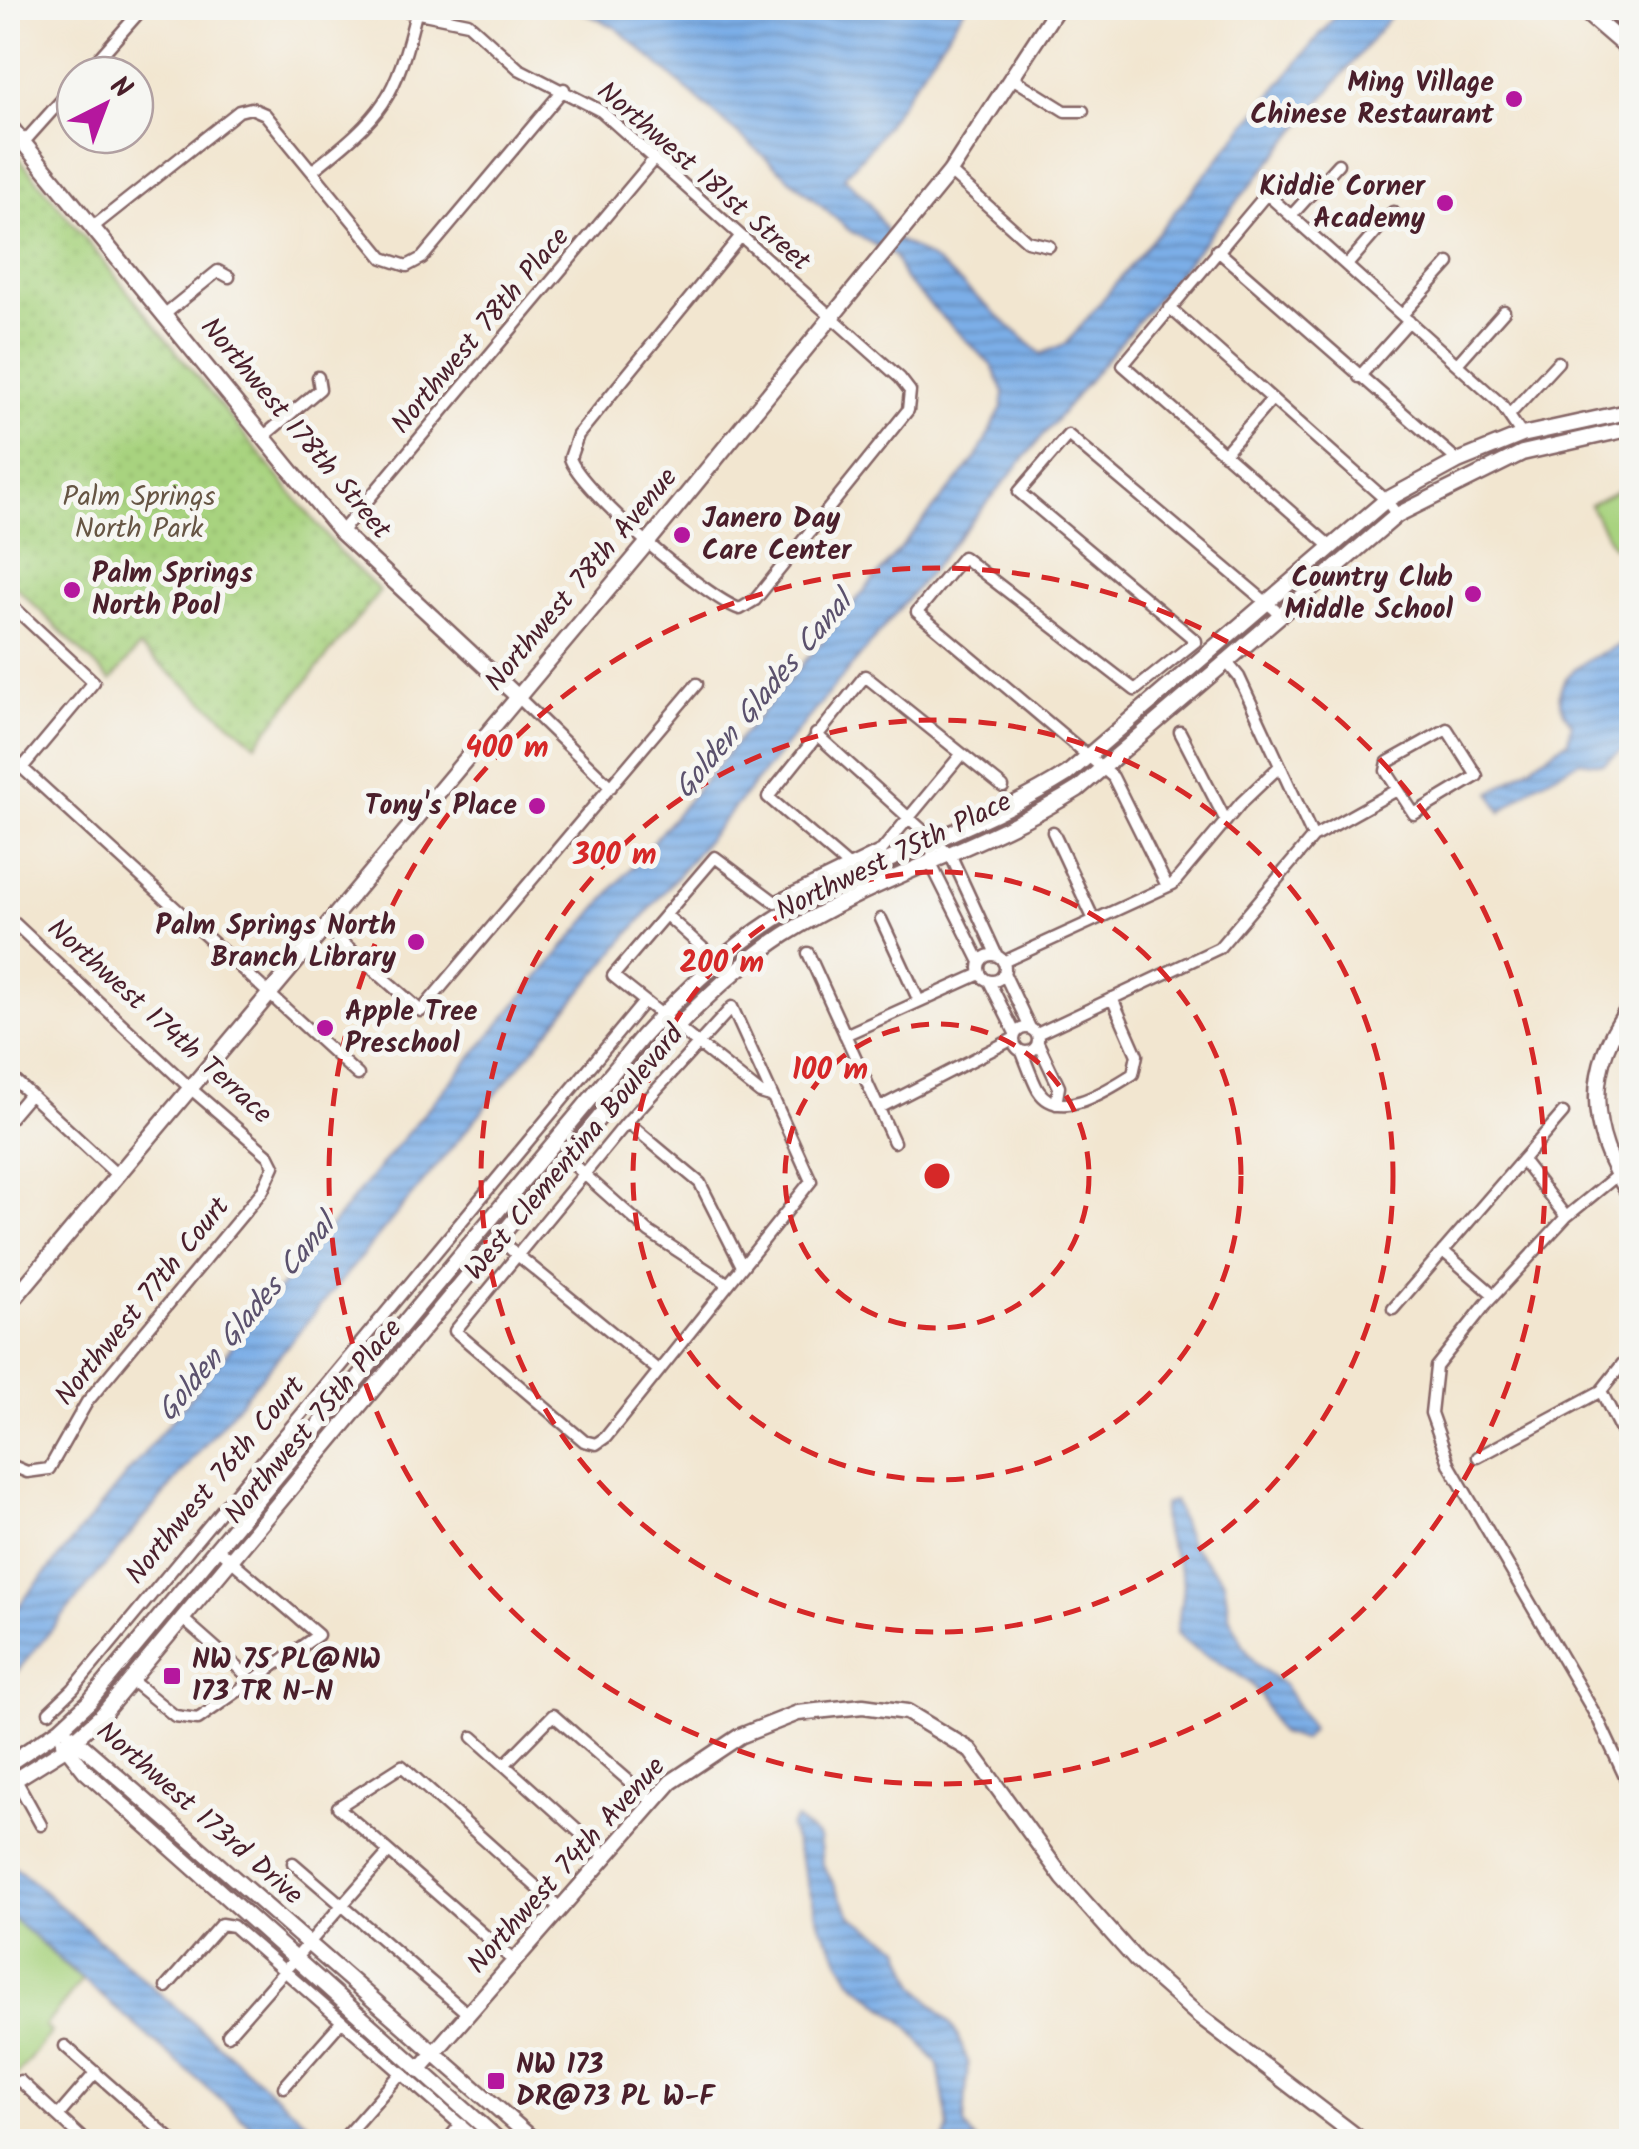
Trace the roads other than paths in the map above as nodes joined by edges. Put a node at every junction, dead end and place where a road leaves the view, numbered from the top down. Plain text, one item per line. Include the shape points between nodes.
1 (143, 8) edge
2 (394, 8) edge
3 (1057, 8) edge
4 (1582, 8) edge
5 (417, 9) edge
6 (1604, 12) edge
7 (1632, 26) edge
8 (1632, 52) edge
9 (102, 55) edge
10 (1012, 78) junction
11 (564, 90) junction
12 (55, 107) edge
13 (1084, 111) dead end
14 (8, 124) edge
15 (24, 142) junction
16 (654, 159) junction
17 (1338, 164) dead end
18 (312, 171) junction
19 (950, 172) junction
20 (1393, 212) dead end
21 (1290, 216) junction
22 (93, 227) junction
23 (740, 237) junction
24 (1049, 246) dead end
25 (1217, 250) junction
26 (1449, 263) dead end
27 (1347, 265) junction
28 (229, 277) dead end
29 (1170, 308) junction
30 (1504, 311) dead end
31 (165, 314) junction
32 (830, 317) junction
33 (1406, 318) junction
34 (1558, 362) dead end
35 (1457, 364) junction
36 (318, 377) dead end
37 (1359, 377) junction
38 (1272, 399) junction
39 (1632, 411) edge
40 (1509, 415) junction
41 (1632, 428) edge
42 (264, 436) junction
43 (1522, 436) junction
44 (1224, 454) junction
45 (1458, 461) junction
46 (1386, 500) junction
47 (1397, 515) junction
48 (341, 532) junction
49 (648, 542) junction
50 (1330, 546) junction
51 (1268, 600) junction
52 (8, 602) edge
53 (1280, 614) junction
54 (1224, 659) junction
55 (697, 684) dead end
56 (518, 697) junction
57 (1180, 732) dead end
58 (816, 734) junction
59 (8, 755) edge
60 (960, 756) junction
61 (1089, 757) junction
62 (1280, 766) junction
63 (22, 768) junction
64 (1104, 770) junction
65 (610, 786) junction
66 (1002, 788) dead end
67 (1397, 790) junction
68 (911, 816) junction
69 (1226, 821) junction
70 (1054, 832) dead end
71 (1313, 837) junction
72 (934, 843) junction
73 (950, 856) junction
74 (931, 864) junction
75 (847, 865) junction
76 (1167, 886) junction
77 (666, 915) junction
78 (8, 917) edge
79 (881, 919) dead end
80 (1094, 920) junction
81 (326, 928) junction
82 (704, 949) dead end
83 (808, 953) dead end
84 (1001, 964) junction
85 (983, 972) junction
86 (268, 998) junction
87 (1112, 998) junction
88 (918, 1001) junction
89 (643, 1003) junction
90 (1632, 1004) edge
91 (662, 1016) junction
92 (676, 1028) junction
93 (845, 1035) junction
94 (1035, 1035) junction
95 (1014, 1036) junction
96 (695, 1044) junction
97 (1022, 1052) junction
98 (8, 1074) edge
99 (358, 1076) dead end
100 (190, 1088) junction
101 (30, 1094) junction
102 (770, 1096) junction
103 (1056, 1104) junction
104 (879, 1108) junction
105 (1563, 1113) dead end
106 (8, 1120) edge
107 (627, 1122) junction
108 (894, 1142) dead end
109 (566, 1158) junction
110 (1522, 1160) junction
111 (1632, 1164) edge
112 (274, 1166) joint
113 (116, 1174) junction
114 (584, 1174) junction
115 (1616, 1174) junction
116 (1632, 1198) edge
117 (504, 1204) junction
118 (1566, 1217) junction
119 (498, 1239) junction
120 (1443, 1251) junction
121 (516, 1254) junction
122 (741, 1264) junction
123 (727, 1283) junction
124 (1494, 1294) junction
125 (393, 1302) junction
126 (8, 1306) edge
127 (1393, 1309) dead end
128 (411, 1316) junction
129 (424, 1328) junction
130 (1632, 1352) edge
131 (659, 1371) junction
132 (1601, 1390) junction
133 (1632, 1452) edge
134 (1478, 1457) dead end
135 (8, 1464) edge
136 (218, 1549) junction
137 (232, 1560) junction
138 (183, 1619) junction
139 (252, 1680) junction
140 (132, 1681) junction
141 (74, 1689) junction
142 (88, 1702) junction
143 (49, 1712) dead end
144 (60, 1729) junction
145 (473, 1737) dead end
146 (76, 1739) junction
147 (64, 1749) junction
148 (8, 1764) edge
149 (504, 1765) junction
150 (12, 1782) edge
151 (1632, 1792) edge
152 (653, 1802) junction
153 (41, 1825) dead end
154 (389, 1852) junction
155 (606, 1856) junction
156 (294, 1862) dead end
157 (342, 1905) junction
158 (560, 1908) junction
159 (309, 1944) junction
160 (514, 1961) junction
161 (289, 1966) junction
162 (166, 1986) dead end
163 (467, 2014) junction
164 (342, 2021) junction
165 (228, 2035) dead end
166 (65, 2046) dead end
167 (434, 2053) junction
168 (419, 2070) junction
169 (96, 2072) junction
170 (402, 2072) junction
171 (20, 2081) dead end
172 (284, 2087) dead end
173 (58, 2116) junction
174 (461, 2124) junction
175 (342, 2140) edge
176 (86, 2142) edge
177 (174, 2142) edge
178 (446, 2142) edge
179 (480, 2142) edge
180 (501, 2142) edge
181 (536, 2142) edge
182 (1364, 2142) edge

1 - 9 street
2 - 5 street, Northwest 181st Street
3 - 10 street, Northwest 78th Avenue
4 - 6 main road
5 - 11 street, Northwest 181st Street via 468,24 519,69
5 - 18 street via 404,62 380,113
6 - 7 main road
6 - 8 main road
10 - 13 street via 1066,111
10 - 19 street, Northwest 78th Avenue
11 - 16 street, Northwest 181st Street via 601,112
11 - 18 street via 422,258 408,266 382,258
12 - 15 street
14 - 15 street, Northwest 178th Street
15 - 22 street, Northwest 178th Street
16 - 23 street, Northwest 181st Street
16 - 48 street, Northwest 78th Place
17 - 21 street
18 - 22 street via 265,114 239,110
19 - 24 street via 1027,241
19 - 32 street, Northwest 78th Avenue
20 - 27 street
21 - 25 street via 1264,197
21 - 27 street
22 - 31 street, Northwest 178th Street
23 - 32 street, Northwest 181st Street
23 - 49 street via 578,435 570,458
25 - 29 street
25 - 37 street
26 - 33 street
27 - 33 street
28 - 31 street via 218,272
29 - 38 street
29 - 44 street via 1123,365
30 - 35 street
31 - 42 street, Northwest 178th Street
32 - 49 street, Northwest 78th Avenue
32 - 49 street, Northwest 181st Street via 910,391 908,410 755,600 740,609 720,603
33 - 35 street
33 - 37 street
34 - 40 street
35 - 40 street
36 - 42 street via 320,389
37 - 45 street
38 - 44 street
38 - 46 street
39 - 43 street, Northwest 75th Place
40 - 43 street
41 - 47 street, Northwest 75th Place via 1522,453
42 - 48 street, Northwest 178th Street
43 - 45 street, Northwest 75th Place
44 - 50 street
45 - 46 street, Northwest 75th Place
46 - 47 street
46 - 50 street, Northwest 75th Place
47 - 53 street, Northwest 75th Place
48 - 56 street, Northwest 178th Street
49 - 56 street, Northwest 78th Avenue
50 - 51 street, Northwest 75th Place
51 - 53 street
51 - 61 street, Northwest 75th Place
51 - 61 street via 1068,435 1019,492 1196,641 1135,690 963,557 916,612
52 - 63 street via 94,682
53 - 54 street, Northwest 75th Place
54 - 62 street via 1240,676
54 - 64 street, Northwest 75th Place
55 - 65 street
56 - 65 street, Northwest 178th Street
56 - 81 street, Northwest 78th Avenue
57 - 69 street
58 - 60 street via 865,676
58 - 68 street
58 - 75 street via 768,797
59 - 63 street
60 - 66 street
60 - 68 street
61 - 64 street
61 - 72 street, Northwest 75th Place via 1023,802
62 - 69 street
62 - 71 street
63 - 86 street
64 - 73 street, Northwest 75th Place via 1032,818
64 - 76 street
65 - 81 street via 421,1011
67 - 67 street via 1388,762 1445,728 1476,772 1417,814
67 - 71 street
68 - 72 street
68 - 75 street via 882,850
69 - 76 street
70 - 80 street
71 - 87 street via 1219,948
72 - 73 street
72 - 74 street
72 - 91 street, Northwest 75th Place via 773,920 719,960
73 - 74 street, Northwest 75th Place
73 - 84 street
74 - 85 street
74 - 92 street, Northwest 75th Place via 783,936
75 - 77 street via 775,902 715,858
76 - 80 street
77 - 82 street
77 - 89 street via 613,976
78 - 100 street, Northwest 174th Terrace
79 - 88 street
80 - 84 street
81 - 86 street, Northwest 78th Avenue
83 - 93 street
84 - 85 street
84 - 85 street
84 - 94 street
85 - 88 street
85 - 95 street
86 - 99 street
86 - 100 street, Northwest 78th Avenue
87 - 94 street
87 - 103 street via 1138,1065 1079,1102
88 - 93 street
89 - 91 street
89 - 125 street, Northwest 76th Court
90 - 115 street via 1610,1038 1598,1082 1600,1138
91 - 92 street
91 - 117 street, Northwest 75th Place
92 - 96 street
92 - 109 street, Northwest 75th Place
93 - 104 street
94 - 95 street
94 - 97 street
94 - 103 street via 1059,1087
95 - 97 street
95 - 104 street
96 - 102 street
96 - 102 street, West Clementina Boulevard via 732,1007
96 - 107 street, West Clementina Boulevard
97 - 103 street via 1040,1094
98 - 101 street
100 - 112 street, Northwest 174th Terrace
100 - 113 street, Northwest 78th Avenue
101 - 106 street
101 - 113 street
102 - 122 street via 811,1181
104 - 108 street
105 - 110 street
107 - 114 street, West Clementina Boulevard
107 - 122 street via 700,1184
109 - 114 street
109 - 119 street, Northwest 75th Place
110 - 118 street
110 - 120 street
111 - 115 street
112 - 135 street, Northwest 77th Court via 263,1190 80,1412 49,1468 27,1472
113 - 126 street, Northwest 78th Avenue
114 - 121 street, West Clementina Boulevard
114 - 123 street via 648,1232
115 - 116 street
115 - 118 street
117 - 119 street
117 - 128 street, Northwest 75th Place
118 - 124 street
119 - 121 street
119 - 129 street, Northwest 75th Place
120 - 124 street
120 - 127 street
121 - 131 street
121 - 131 street, West Clementina Boulevard via 455,1330 584,1440 596,1444
122 - 123 street
123 - 131 street
124 - 151 street via 1436,1366 1431,1413 1438,1440 1599,1721
125 - 128 street
125 - 141 street, Northwest 76th Court
128 - 129 street
128 - 136 street, Northwest 75th Place
129 - 137 street, Northwest 75th Place
130 - 132 street
132 - 133 street
132 - 134 street
136 - 137 street
136 - 142 street, Northwest 75th Place
137 - 138 street, Northwest 75th Place
137 - 139 street via 318,1635
138 - 139 street
138 - 140 street, Northwest 75th Place
139 - 140 street via 187,1721
140 - 146 street, Northwest 75th Place
141 - 142 street
141 - 143 street, Northwest 76th Court
142 - 144 street, Northwest 75th Place
144 - 146 street, Northwest 173rd Drive
144 - 147 street, Northwest 173rd Drive
144 - 148 street, Northwest 75th Place
145 - 149 street
146 - 147 street, Northwest 75th Place
146 - 159 street, Northwest 173rd Drive
147 - 150 street, Northwest 75th Place
147 - 161 street, Northwest 173rd Drive
149 - 152 street via 554,1716
149 - 155 street
150 - 153 street
152 - 155 street, Northwest 74th Avenue
152 - 182 street, Northwest 74th Avenue via 700,1758 798,1713 907,1712 970,1750 1063,1878 1136,1960
154 - 157 street
154 - 158 street via 338,1807 402,1766
154 - 160 street
155 - 158 street, Northwest 74th Avenue
156 - 157 street
157 - 159 street
157 - 163 street
158 - 160 street, Northwest 74th Avenue
159 - 161 street
159 - 167 street, Northwest 173rd Drive
160 - 163 street, Northwest 74th Avenue
161 - 162 street via 221,1924
161 - 164 street
161 - 165 street
161 - 168 street, Northwest 173rd Drive
163 - 167 street, Northwest 74th Avenue
164 - 170 street
164 - 172 street
166 - 169 street
167 - 168 street, Northwest 74th Avenue
167 - 181 street, Northwest 173rd Drive
168 - 180 street, Northwest 173rd Drive
169 - 173 street
169 - 177 street
170 - 174 street
170 - 175 street
171 - 173 street
173 - 176 street
174 - 178 street
174 - 179 street

